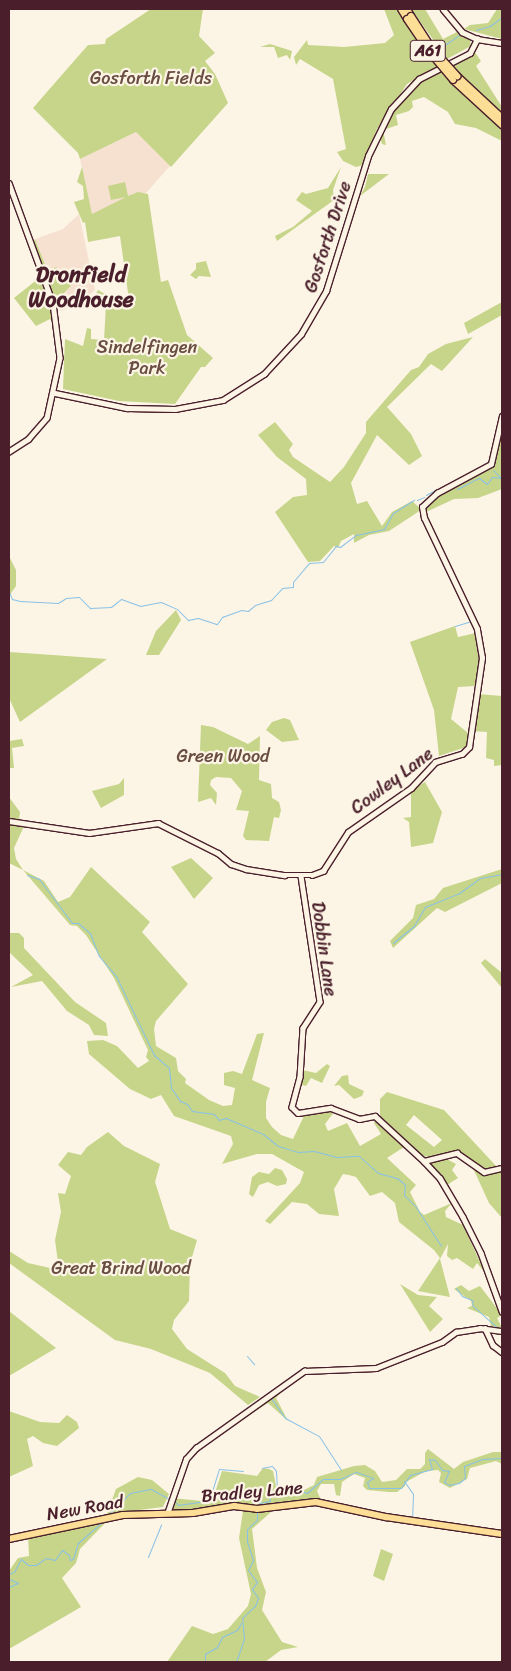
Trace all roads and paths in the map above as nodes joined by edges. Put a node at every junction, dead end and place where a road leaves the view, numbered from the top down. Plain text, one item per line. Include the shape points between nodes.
1 (401, 9) edge
2 (407, 9) edge
3 (443, 9) edge
4 (409, 17) junction
5 (477, 39) junction
6 (502, 43) edge
7 (455, 78) junction
8 (502, 118) edge
9 (502, 125) edge
10 (9, 183) edge
11 (55, 393) junction
12 (502, 416) edge
13 (9, 452) edge
14 (9, 821) edge
15 (292, 876) junction
16 (301, 876) junction
17 (299, 882) junction
18 (424, 1161) junction
19 (502, 1168) edge
20 (502, 1311) edge
21 (484, 1328) junction
22 (494, 1329) junction
23 (502, 1331) edge
24 (490, 1336) junction
25 (502, 1352) edge
26 (168, 1511) junction
27 (502, 1534) edge
28 (9, 1539) edge

1 - 4 highway, A61
2 - 4 highway, A61
3 - 5 street via 455,26
4 - 7 highway, A61, bridge via 428,50
5 - 6 street
5 - 11 street, Gosforth Drive via 470,53 419,78 391,109 371,148 326,291 301,334 264,374 222,400 176,409 126,408
7 - 8 highway, A61
7 - 9 highway, A61
10 - 11 street via 50,294 60,350
11 - 13 street via 41,427 24,444
12 - 16 street, Cowley Lane via 493,462 431,497 422,507 422,514 472,614 482,658 469,747 462,754 435,762 411,788 348,832 323,871
14 - 15 street, Cowley Lane via 88,833 158,823 218,852 234,866
15 - 16 street, Cowley Lane
15 - 17 street, Dobbin Lane
16 - 17 street, Dobbin Lane
17 - 18 street, Dobbin Lane via 320,1002 303,1028 300,1077 292,1107 298,1113 331,1108 359,1119 376,1116
18 - 19 street via 456,1153 484,1172
18 - 20 street, Dobbin Lane via 440,1178 463,1217 481,1253
21 - 22 street
21 - 24 street
21 - 26 street via 456,1332 442,1342 376,1368 304,1372 196,1448 186,1459
22 - 23 street
22 - 24 street
24 - 25 street via 493,1345
26 - 27 main road, Bradley Lane via 193,1513 234,1506 257,1509 316,1502 342,1505 393,1519
26 - 28 main road, New Road via 107,1517

